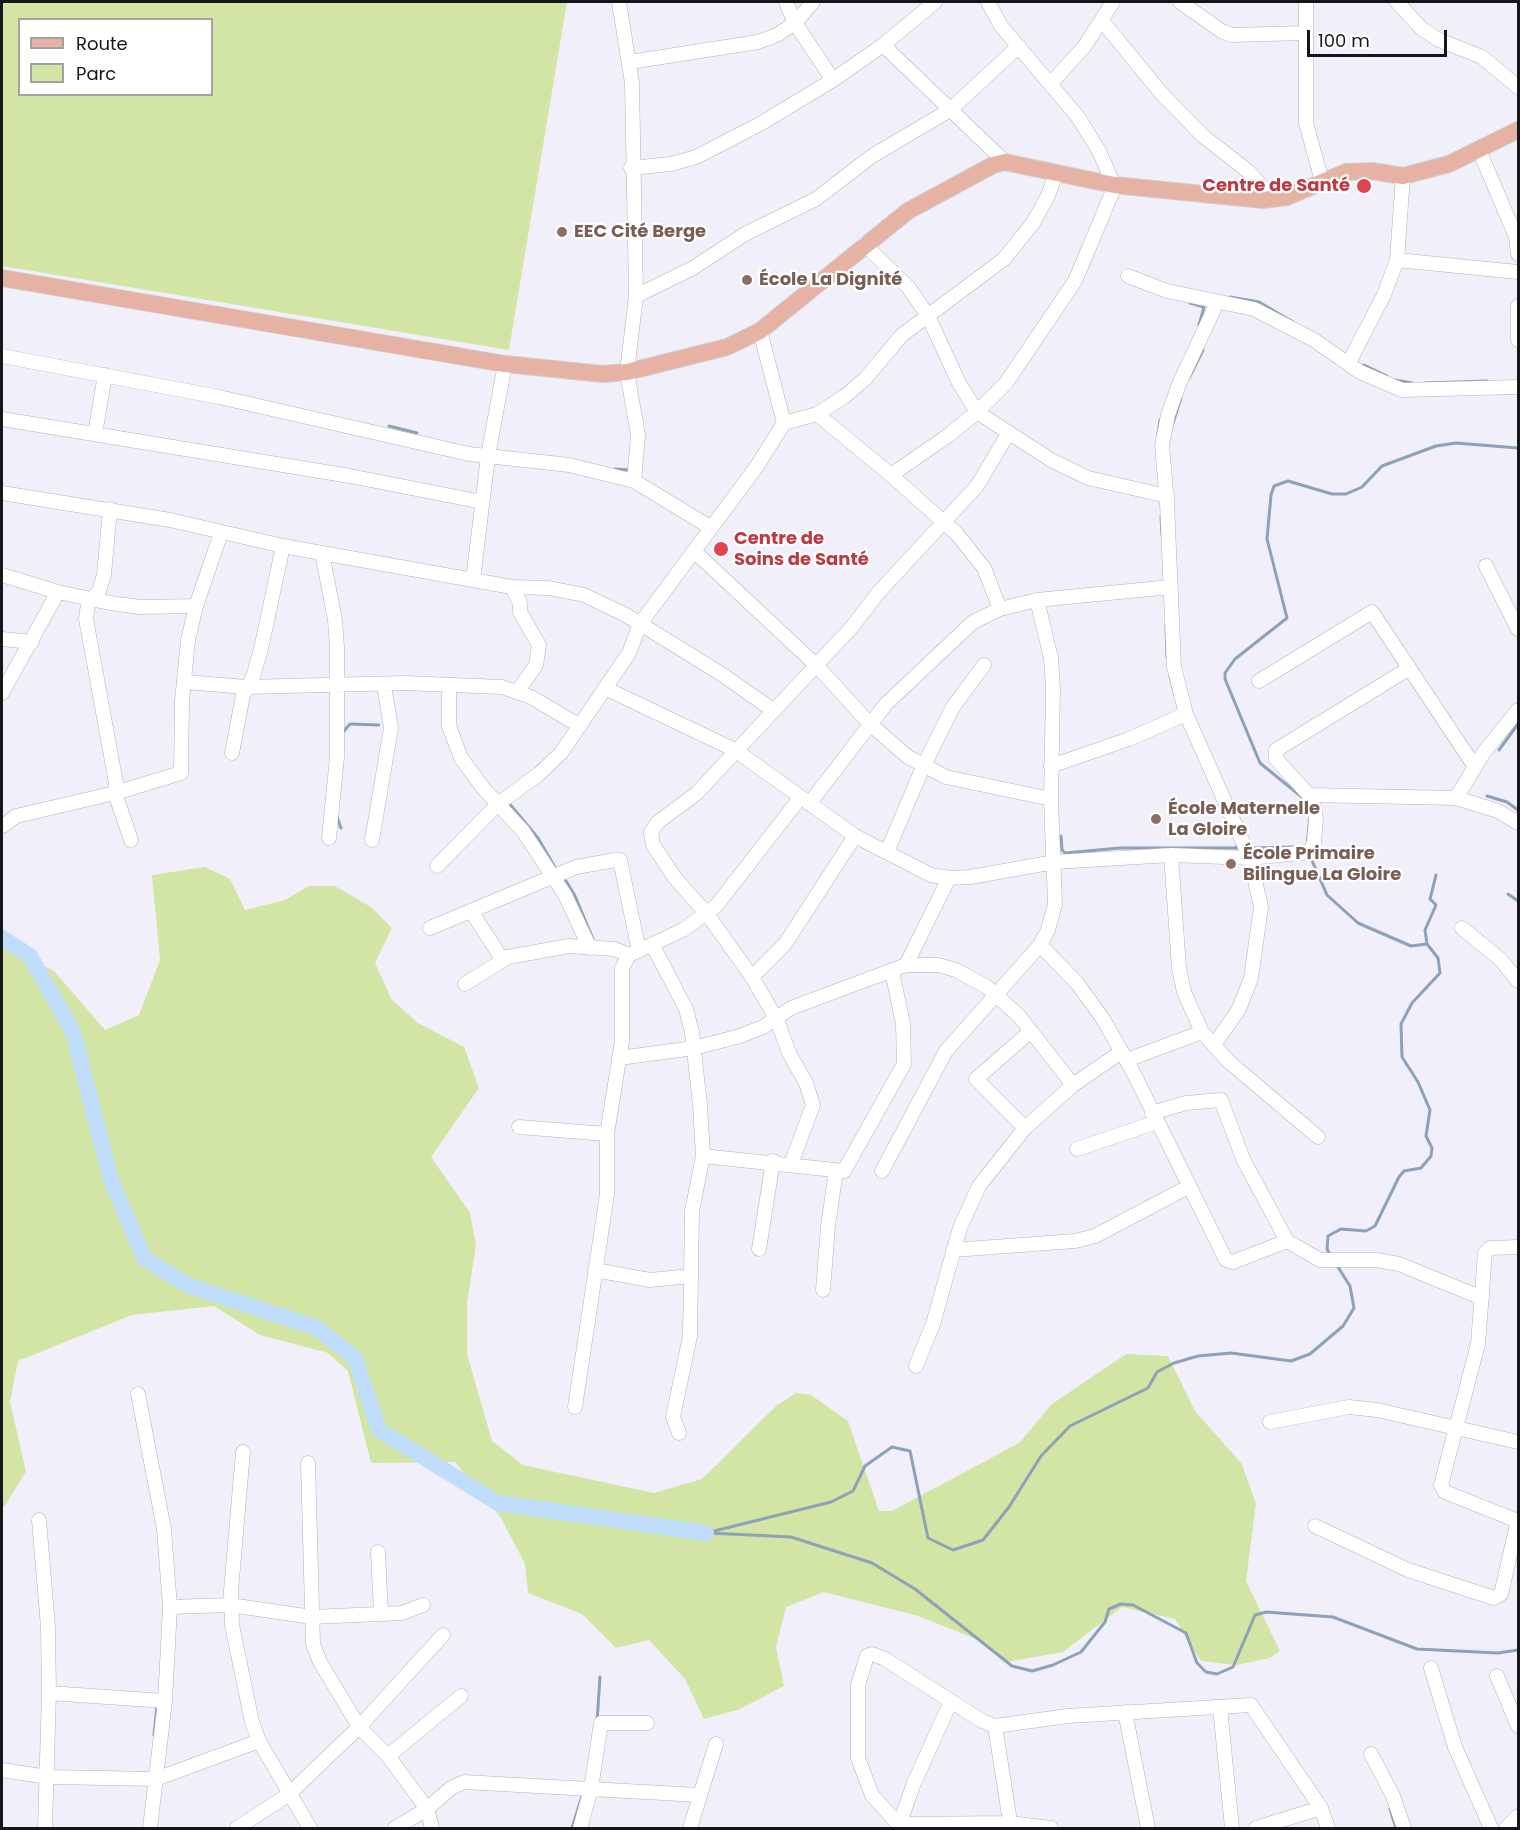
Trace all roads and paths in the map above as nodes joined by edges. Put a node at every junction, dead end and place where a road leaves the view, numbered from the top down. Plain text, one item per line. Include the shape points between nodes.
1 (620, 2) edge
2 (786, 2) edge
3 (813, 2) edge
4 (934, 2) edge
5 (988, 2) edge
6 (1113, 2) edge
7 (1180, 2) edge
8 (1306, 2) edge
9 (1399, 2) edge
10 (1102, 22) junction
11 (795, 23) junction
12 (1305, 33) junction
13 (883, 45) junction
14 (1019, 46) junction
15 (630, 62) junction
16 (833, 80) junction
17 (1050, 83) junction
18 (1518, 87) edge
19 (950, 110) junction
20 (1518, 130) edge
21 (1479, 150) junction
22 (1005, 162) junction
23 (632, 168) junction
24 (1056, 173) junction
25 (1403, 176) junction
26 (1322, 181) junction
27 (1114, 185) junction
28 (1273, 199) junction
29 (864, 244) junction
30 (1518, 254) edge
31 (1397, 260) junction
32 (1518, 273) edge
33 (1128, 276) dead end
34 (2, 278) edge
35 (636, 296) junction
36 (1217, 303) junction
37 (1518, 306) edge
38 (927, 314) junction
39 (760, 331) junction
40 (1518, 340) edge
41 (2, 356) edge
42 (505, 364) junction
43 (1348, 364) junction
44 (627, 372) junction
45 (105, 375) junction
46 (1518, 387) edge
47 (977, 412) junction
48 (816, 414) junction
49 (2, 419) edge
50 (784, 423) junction
51 (95, 434) junction
52 (1008, 434) junction
53 (488, 456) junction
54 (891, 474) junction
55 (634, 481) junction
56 (2, 493) edge
57 (1167, 496) junction
58 (482, 502) junction
59 (110, 509) junction
60 (945, 523) junction
61 (710, 527) junction
62 (221, 533) junction
63 (283, 546) junction
64 (694, 551) junction
65 (322, 553) junction
66 (1486, 566) dead end
67 (2, 575) edge
68 (473, 580) junction
69 (512, 587) junction
70 (1171, 587) junction
71 (58, 592) junction
72 (91, 599) junction
73 (1037, 600) junction
74 (196, 606) junction
75 (1000, 609) junction
76 (640, 624) junction
77 (1518, 629) edge
78 (2, 639) edge
79 (32, 642) junction
80 (816, 665) junction
81 (984, 665) dead end
82 (1408, 669) junction
83 (1258, 681) dead end
84 (185, 682) junction
85 (384, 685) junction
86 (337, 686) junction
87 (449, 686) junction
88 (246, 687) junction
89 (607, 689) junction
90 (517, 692) junction
91 (2, 693) edge
92 (1518, 710) edge
93 (774, 711) junction
94 (1186, 714) junction
95 (870, 724) junction
96 (580, 726) junction
97 (735, 750) junction
98 (232, 753) dead end
99 (1051, 766) junction
100 (923, 767) junction
101 (1475, 767) junction
102 (115, 793) junction
103 (1309, 795) junction
104 (1456, 798) junction
105 (1051, 799) junction
106 (804, 801) junction
107 (498, 804) junction
108 (1518, 823) edge
109 (3, 826) edge
110 (855, 836) junction
111 (329, 837) dead end
112 (131, 840) dead end
113 (372, 840) dead end
114 (887, 852) junction
115 (1171, 855) junction
116 (1250, 858) junction
117 (1054, 862) junction
118 (437, 866) dead end
119 (556, 875) junction
120 (949, 878) junction
121 (471, 911) junction
122 (707, 914) junction
123 (430, 928) dead end
124 (1462, 928) dead end
125 (1040, 945) junction
126 (653, 946) junction
127 (590, 948) junction
128 (634, 953) junction
129 (502, 959) junction
130 (906, 965) junction
131 (892, 970) junction
132 (752, 977) junction
133 (1518, 981) edge
134 (465, 984) dead end
135 (996, 994) junction
136 (777, 1020) junction
137 (1031, 1031) junction
138 (1202, 1032) junction
139 (1214, 1046) junction
140 (694, 1048) junction
141 (1124, 1056) junction
142 (619, 1058) junction
143 (1073, 1085) junction
144 (1154, 1118) junction
145 (519, 1127) dead end
146 (1025, 1128) junction
147 (607, 1134) junction
148 (1318, 1137) dead end
149 (1077, 1149) dead end
150 (703, 1156) junction
151 (773, 1161) junction
152 (792, 1164) junction
153 (836, 1171) junction
154 (882, 1171) dead end
155 (1188, 1187) junction
156 (1287, 1241) junction
157 (1518, 1247) edge
158 (759, 1249) dead end
159 (953, 1250) junction
160 (595, 1270) junction
161 (691, 1276) junction
162 (823, 1290) dead end
163 (1482, 1298) junction
164 (916, 1366) dead end
165 (138, 1394) dead end
166 (575, 1407) dead end
167 (1270, 1422) dead end
168 (1455, 1427) junction
169 (679, 1433) dead end
170 (1518, 1442) edge
171 (243, 1452) dead end
172 (308, 1463) dead end
173 (39, 1520) dead end
174 (1518, 1521) edge
175 (1315, 1526) dead end
176 (378, 1552) dead end
177 (230, 1605) junction
178 (423, 1605) dead end
179 (170, 1606) junction
180 (381, 1614) junction
181 (312, 1617) junction
182 (443, 1635) dead end
183 (1431, 1668) dead end
184 (1497, 1676) dead end
185 (49, 1693) junction
186 (461, 1696) dead end
187 (165, 1701) junction
188 (951, 1701) junction
189 (1220, 1708) junction
190 (1125, 1712) junction
191 (647, 1723) dead end
192 (995, 1726) junction
193 (1518, 1726) edge
194 (359, 1727) junction
195 (259, 1741) junction
196 (716, 1744) dead end
197 (1371, 1754) dead end
198 (388, 1756) junction
199 (2, 1770) edge
200 (48, 1777) junction
201 (156, 1779) junction
202 (591, 1789) junction
203 (288, 1795) junction
204 (699, 1795) junction
205 (1321, 1808) junction
206 (427, 1809) junction
207 (1518, 1816) edge
208 (898, 1826) edge
209 (1010, 1826) edge
210 (45, 1828) edge
211 (150, 1828) edge
212 (237, 1828) edge
213 (310, 1828) edge
214 (395, 1828) edge
215 (432, 1828) edge
216 (580, 1828) edge
217 (690, 1828) edge
218 (1051, 1828) edge
219 (1148, 1828) edge
220 (1232, 1828) edge
221 (1256, 1828) edge
222 (1328, 1828) edge
223 (1404, 1828) edge
224 (1491, 1828) edge
225 (1506, 1828) edge

1 - 15 street
2 - 11 street
3 - 11 street
4 - 13 street
5 - 14 street via 1001,26
6 - 10 street
7 - 12 street via 1232,35
8 - 12 street
9 - 18 street via 1422,29 1482,57
10 - 17 street
10 - 28 street via 1161,93 1203,136 1249,172
11 - 15 street via 758,42
11 - 16 street
12 - 26 street via 1306,123
13 - 16 street
13 - 19 street
14 - 17 street
14 - 19 street
15 - 23 street
16 - 23 street via 696,157
17 - 27 street via 1087,131
19 - 22 street
19 - 35 street via 872,156 816,199
20 - 21 main road
21 - 25 main road via 1449,164
21 - 30 street via 1516,237
22 - 24 main road
22 - 29 main road via 934,195
23 - 35 street
24 - 27 main road
24 - 38 street via 1033,223 1004,259
25 - 26 main road via 1346,172
25 - 31 street
26 - 28 main road
27 - 28 main road
27 - 47 street via 1075,281 1026,356
29 - 38 street via 908,286
29 - 39 main road
31 - 32 street
31 - 43 street via 1384,295
33 - 36 street via 1167,291
34 - 42 main road
35 - 44 street
36 - 43 street via 1254,309 1314,340
36 - 57 street via 1168,415 1162,445
37 - 40 street
38 - 47 street
38 - 48 street via 902,335 858,384
39 - 44 main road via 727,347
39 - 50 street
41 - 45 street
42 - 44 main road via 603,374
42 - 53 street
43 - 46 street via 1402,390
44 - 55 street via 638,435
45 - 51 street
45 - 53 street
47 - 52 street
47 - 54 street via 926,453
48 - 50 street
48 - 54 street
49 - 51 street
50 - 61 street
51 - 58 street
52 - 57 street via 1088,478
52 - 60 street via 977,486
53 - 55 street via 569,465
53 - 58 street
54 - 60 street
55 - 61 street
56 - 59 street
57 - 70 street
58 - 68 street
59 - 62 street
59 - 72 street via 104,574 99,591
60 - 75 street via 984,568
60 - 80 street
61 - 64 street
62 - 63 street
62 - 74 street
63 - 65 street
63 - 88 street via 261,649
64 - 76 street
64 - 80 street
65 - 68 street
65 - 86 street via 335,620
66 - 77 street
67 - 71 street
68 - 69 street
69 - 76 street via 549,588 584,595
69 - 90 street via 538,645 536,664
70 - 73 street
70 - 94 street via 1174,667
71 - 72 street
71 - 79 street
72 - 74 street via 140,607
72 - 102 street via 86,619
73 - 75 street
73 - 99 street via 1051,658
74 - 84 street via 188,640
75 - 95 street via 973,622
76 - 89 street
76 - 93 street
78 - 79 street
79 - 91 street
80 - 93 street
80 - 95 street
81 - 100 street via 953,707
82 - 83 street via 1372,612
82 - 101 street
82 - 103 street via 1276,750 1276,759
84 - 88 street
84 - 102 street via 181,773
85 - 86 street
85 - 87 street
85 - 113 street via 391,728
86 - 88 street
86 - 111 street via 337,757
87 - 90 street via 493,686
87 - 107 street via 447,711 453,741 469,770
88 - 98 street
89 - 96 street
89 - 97 street
90 - 96 street
92 - 101 street
93 - 97 street
94 - 99 street
94 - 116 street
95 - 100 street
95 - 106 street
96 - 107 street via 561,753
97 - 106 street
97 - 122 street via 697,793 658,822 651,832 653,845 675,878
99 - 105 street
100 - 105 street via 946,777
100 - 114 street
101 - 104 street
102 - 109 street via 16,816
102 - 112 street
103 - 104 street
103 - 116 street via 1316,819 1310,852
104 - 108 street via 1498,811
105 - 117 street
106 - 110 street
106 - 122 street
107 - 118 street
107 - 119 street
110 - 114 street
110 - 132 street via 785,944
114 - 120 street via 931,875
115 - 116 street
115 - 117 street
115 - 138 street via 1179,968 1184,992
116 - 139 street via 1261,907 1251,978 1239,1009
117 - 120 street via 970,878
117 - 125 street via 1055,904
119 - 121 street
119 - 127 street
119 - 128 street via 576,867 620,860
120 - 130 street
121 - 123 street
121 - 129 street
122 - 126 street
122 - 132 street
124 - 133 street via 1501,960
125 - 135 street
125 - 141 street via 1077,983
126 - 128 street
126 - 140 street via 683,1002
127 - 128 street
127 - 129 street via 569,946
128 - 142 street via 622,968
129 - 134 street
130 - 131 street
130 - 135 street via 938,965 956,970 971,975
131 - 136 street via 791,1008
131 - 153 street via 903,1024 904,1064 846,1169
132 - 136 street
135 - 137 street
135 - 154 street via 946,1051
136 - 140 street via 740,1036
136 - 152 street via 813,1105
137 - 143 street
137 - 146 street via 976,1079
138 - 139 street
138 - 141 street
139 - 148 street
140 - 142 street
140 - 150 street
141 - 143 street
141 - 144 street
142 - 147 street
143 - 146 street
144 - 149 street
144 - 155 street
144 - 156 street via 1186,1103 1221,1101 1244,1159
145 - 147 street
146 - 159 street via 979,1186
147 - 160 street via 607,1194
150 - 151 street
150 - 161 street via 692,1211
151 - 152 street
151 - 158 street
152 - 153 street
153 - 162 street
155 - 156 street via 1229,1262
155 - 159 street via 1095,1236 1075,1241
156 - 163 street via 1323,1260 1399,1264
157 - 163 street via 1486,1250
159 - 164 street via 933,1324
160 - 161 street via 650,1280
160 - 166 street
161 - 169 street via 690,1336 673,1417
163 - 168 street via 1478,1344
165 - 179 street via 164,1529
167 - 168 street via 1349,1407
168 - 170 street
168 - 174 street via 1442,1489
171 - 177 street
172 - 181 street
173 - 185 street
174 - 175 street via 1502,1594 1494,1598 1408,1570
176 - 180 street
177 - 179 street
177 - 181 street
177 - 195 street
178 - 180 street via 402,1613
179 - 187 street
180 - 181 street
181 - 194 street via 320,1662
182 - 194 street
183 - 224 street via 1455,1747
184 - 193 street
185 - 187 street
185 - 200 street
186 - 198 street
187 - 201 street
188 - 192 street
188 - 208 street
188 - 208 street via 885,1659 867,1656 858,1681 858,1758 872,1795
189 - 190 street
189 - 205 street via 1248,1704 1253,1707
189 - 220 street
190 - 192 street
190 - 219 street
191 - 202 street via 601,1723
192 - 209 street
194 - 198 street
194 - 203 street
195 - 201 street
195 - 203 street
196 - 204 street
197 - 223 street
198 - 206 street
199 - 200 street
200 - 201 street
200 - 210 street
201 - 211 street
202 - 204 street
202 - 206 street via 464,1782
202 - 216 street
203 - 212 street
203 - 213 street
204 - 217 street
205 - 221 street
205 - 222 street
206 - 214 street
206 - 215 street
207 - 225 street
208 - 209 street
209 - 218 street

